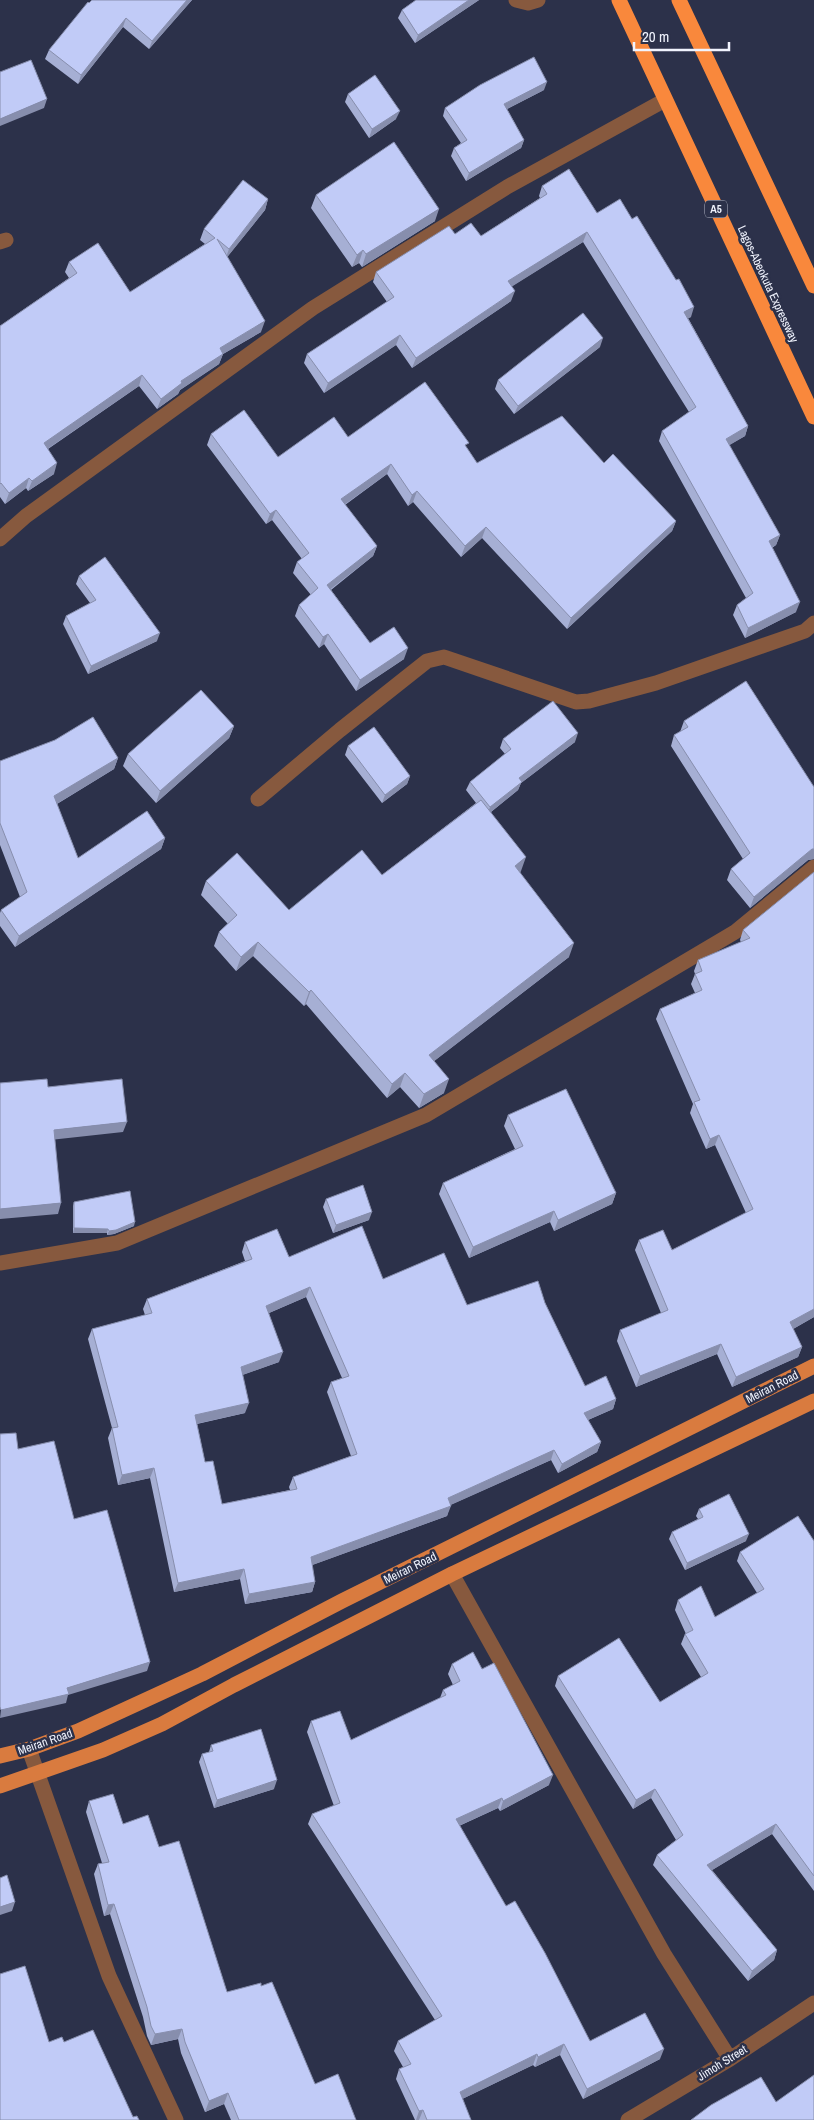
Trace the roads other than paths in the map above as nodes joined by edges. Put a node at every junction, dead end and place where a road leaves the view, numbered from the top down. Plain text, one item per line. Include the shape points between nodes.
1 (516, 0) edge
2 (538, 0) edge
3 (619, 0) edge
4 (679, 0) edge
5 (665, 100) junction
6 (814, 286) edge
7 (814, 417) edge
8 (0, 539) edge
9 (814, 622) edge
10 (258, 799) dead end
11 (814, 867) edge
12 (0, 1263) edge
13 (814, 1366) edge
14 (814, 1401) edge
15 (452, 1574) junction
16 (29, 1749) junction
17 (0, 1756) edge
18 (37, 1774) junction
19 (0, 1786) edge
20 (814, 2003) edge
21 (730, 2058) junction
22 (176, 2120) edge
23 (628, 2120) edge

1 - 2 street via 528,3
3 - 5 highway, Lagos-Abeokuta Expressway / A5
4 - 6 highway
5 - 7 highway, Lagos-Abeokuta Expressway / A5
5 - 8 street via 507,187 313,308 34,510
9 - 10 street via 805,631 656,683 589,701 576,702 444,657 427,661
11 - 12 street via 735,932 426,1115 117,1243
13 - 16 main road, Meiran Road via 202,1674
14 - 15 main road, Meiran Road
15 - 18 main road, Meiran Road via 162,1724
15 - 21 street via 664,1954
16 - 17 main road, Meiran Road
16 - 18 street
18 - 19 main road, Meiran Road
18 - 22 street via 109,1976
20 - 21 street, Jimoh Street
21 - 23 street, Jimoh Street

